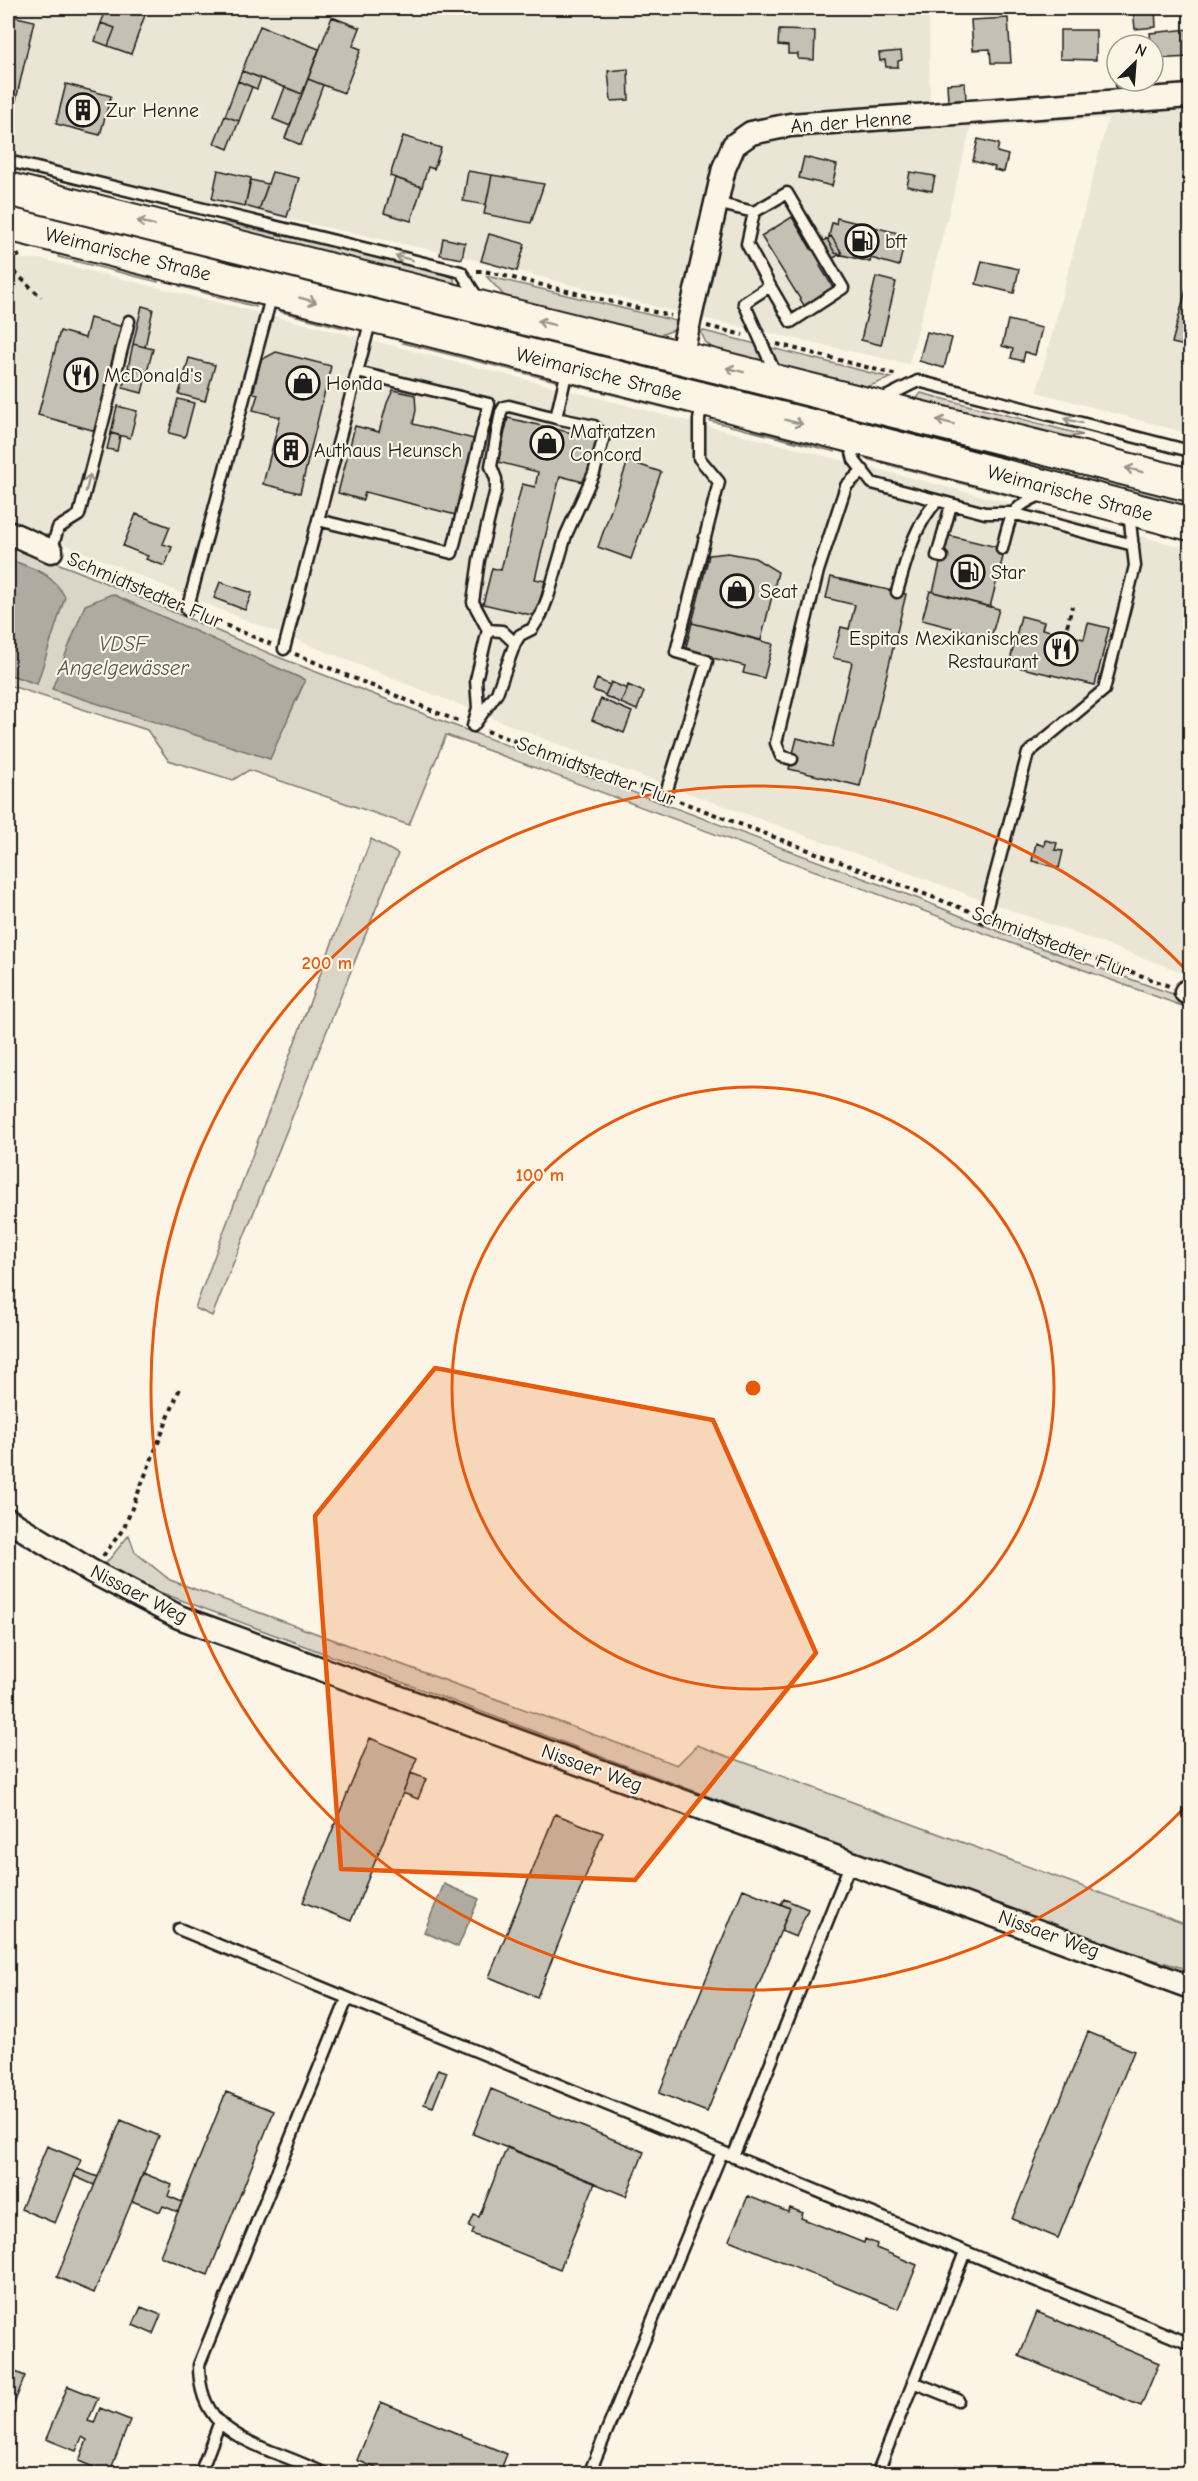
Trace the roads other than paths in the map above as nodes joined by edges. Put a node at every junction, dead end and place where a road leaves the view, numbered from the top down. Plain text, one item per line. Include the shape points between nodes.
1 (1191, 96) edge
2 (8, 161) edge
3 (14, 178) edge
4 (716, 203) junction
5 (754, 212) junction
6 (8, 224) edge
7 (770, 286) junction
8 (273, 291) junction
9 (371, 317) junction
10 (129, 321) dead end
11 (681, 357) junction
12 (568, 366) junction
13 (357, 372) junction
14 (778, 381) junction
15 (672, 392) junction
16 (703, 399) junction
17 (873, 404) junction
18 (556, 418) junction
19 (847, 435) junction
20 (1191, 451) edge
21 (862, 470) junction
22 (1191, 484) edge
23 (1055, 489) junction
24 (937, 501) junction
25 (951, 505) junction
26 (1129, 509) junction
27 (1012, 513) junction
28 (318, 520) junction
29 (1191, 524) edge
30 (8, 532) edge
31 (1133, 545) junction
32 (1002, 549) dead end
33 (51, 551) joint
34 (942, 557) dead end
35 (897, 592) dead end
36 (187, 609) road end
37 (488, 630) junction
38 (515, 643) junction
39 (284, 649) road end
40 (792, 759) dead end
41 (666, 796) road end
42 (984, 916) road end
43 (8, 1520) edge
44 (851, 1862) junction
45 (178, 1929) dead end
46 (1191, 1987) edge
47 (347, 1999) junction
48 (722, 2152) junction
49 (733, 2157) junction
50 (965, 2252) junction
51 (1191, 2344) edge
52 (913, 2382) junction
53 (958, 2400) dead end
54 (219, 2424) junction
55 (200, 2474) edge
56 (326, 2474) edge
57 (589, 2474) edge
58 (877, 2474) edge

1 - 4 street, An der Henne via 790,125 751,133 734,145
2 - 3 lane
11 -> 3 main road, Weimarische Straße via 484,308 197,222
4 - 5 lane
4 - 11 street, An der Henne
5 - 7 lane via 747,244
5 - 7 lane via 787,193 843,288 791,322
6 - 8 main road, Weimarische Straße
7 - 14 lane via 744,303
8 -> 9 main road, Weimarische Straße
8 - 36 lane
9 - 12 main road, Weimarische Straße
9 - 13 lane
33 -> 10 lane via 57,528 80,515
14 -> 11 main road, Weimarische Straße
11 - 15 main road
12 - 15 main road, Weimarische Straße
12 - 18 lane
13 - 28 lane
13 - 28 lane via 489,404 452,553
14 - 17 main road, Weimarische Straße
15 - 16 main road, Weimarische Straße
16 -> 19 main road, Weimarische Straße
16 - 41 lane via 699,458 718,482 676,652 707,661
20 -> 17 lane via 918,381
22 -> 17 main road, Weimarische Straße
18 - 37 lane via 509,406 501,412 491,466 496,489 473,602
18 - 38 lane via 594,426 604,436 544,606 532,629
19 - 21 lane via 854,460
19 - 23 main road, Weimarische Straße
21 - 24 lane via 872,483
21 - 40 lane via 846,486 818,571 776,743 781,756
23 - 26 main road, Weimarische Straße
23 - 27 lane via 1026,501
24 - 25 lane
24 - 35 lane via 911,542
25 - 27 lane via 984,513
25 - 34 lane via 937,556
26 - 29 main road, Weimarische Straße
26 - 31 lane
27 - 31 lane
27 - 32 lane
28 - 39 lane
30 - 33 street, Schmidtstedter Flur
31 - 42 lane via 1136,566 1104,690 1028,753
37 - 38 lane via 502,631
37 - 38 lane via 476,680 478,708 473,726 497,693
43 - 44 street, Nissaer Weg via 179,1617
44 - 46 street, Nissaer Weg
44 - 49 lane
45 - 47 lane
47 - 48 lane
47 - 54 lane via 200,2366 199,2384
48 - 49 lane
48 - 57 lane
49 - 50 lane
50 - 51 lane
50 - 52 lane
52 - 53 lane
52 - 58 lane
54 - 55 lane
54 - 56 lane via 246,2441

